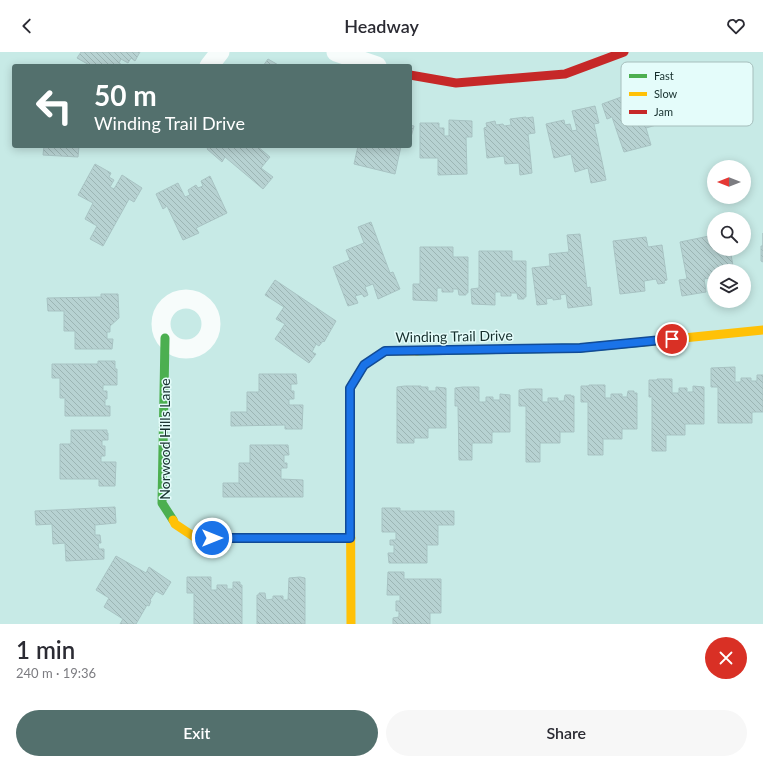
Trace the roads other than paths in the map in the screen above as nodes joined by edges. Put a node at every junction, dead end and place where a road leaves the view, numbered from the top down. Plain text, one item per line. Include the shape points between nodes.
1 (220, 52) edge
2 (336, 52) edge
3 (624, 52) edge
4 (211, 64) edge
5 (371, 64) edge
6 (412, 75) edge
7 (763, 330) edge
8 (165, 338) dead end
9 (350, 538) junction
10 (351, 624) edge

1 - 4 street
2 - 5 street
3 - 6 street via 565,74 456,83
7 - 9 street, Winding Trail Drive via 580,348 385,351 364,365 350,388
8 - 9 street, Norwood Hills Lane via 162,503 175,524 196,538
9 - 10 street, Winding Trail Drive

